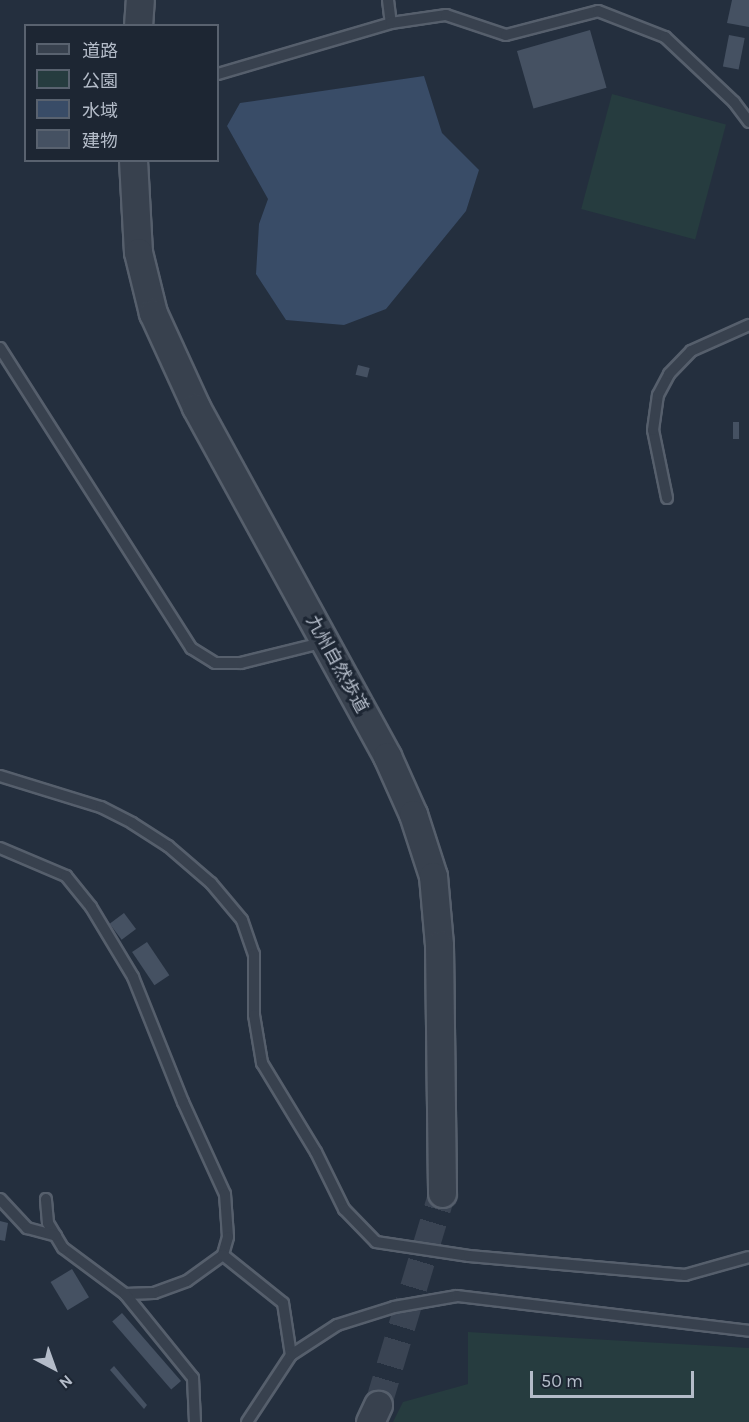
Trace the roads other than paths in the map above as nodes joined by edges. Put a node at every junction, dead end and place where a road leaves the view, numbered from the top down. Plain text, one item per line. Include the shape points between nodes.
1 (140, 0) edge
2 (388, 0) edge
3 (391, 23) junction
4 (138, 24) edge
5 (219, 74) edge
6 (749, 122) edge
7 (133, 162) edge
8 (749, 325) edge
9 (0, 348) edge
10 (667, 498) dead end
11 (325, 642) junction
12 (0, 776) edge
13 (0, 848) edge
14 (442, 1193) tunnel mouth
15 (0, 1199) edge
16 (46, 1199) dead end
17 (56, 1236) junction
18 (223, 1255) junction
19 (749, 1257) edge
20 (125, 1294) junction
21 (749, 1331) edge
22 (291, 1355) junction
23 (195, 1422) edge
24 (247, 1422) edge

1 - 4 street
2 - 3 lane
3 - 5 lane
3 - 6 lane via 446,15 506,35 598,11 665,37 734,102
7 - 11 street, 九州自然歩道 via 138,252 153,313 196,407
8 - 10 lane via 691,351 669,374 658,395 653,430
9 - 11 lane via 191,648 215,663 241,663
11 - 14 street, 九州自然歩道 via 392,766 433,876 439,945
12 - 19 lane via 101,807 132,823 203,875 242,920 254,954 254,1015 262,1063 316,1152 344,1209 376,1242 469,1256 685,1275
13 - 18 lane via 66,876 91,907 133,977 225,1194 228,1237
15 - 17 lane via 27,1227
16 - 17 lane via 48,1223
17 - 20 lane via 63,1248
18 - 20 lane via 187,1281 154,1293
18 - 22 lane via 283,1303
20 - 23 lane via 193,1378
21 - 22 lane via 457,1296 394,1307 337,1325
22 - 24 lane

